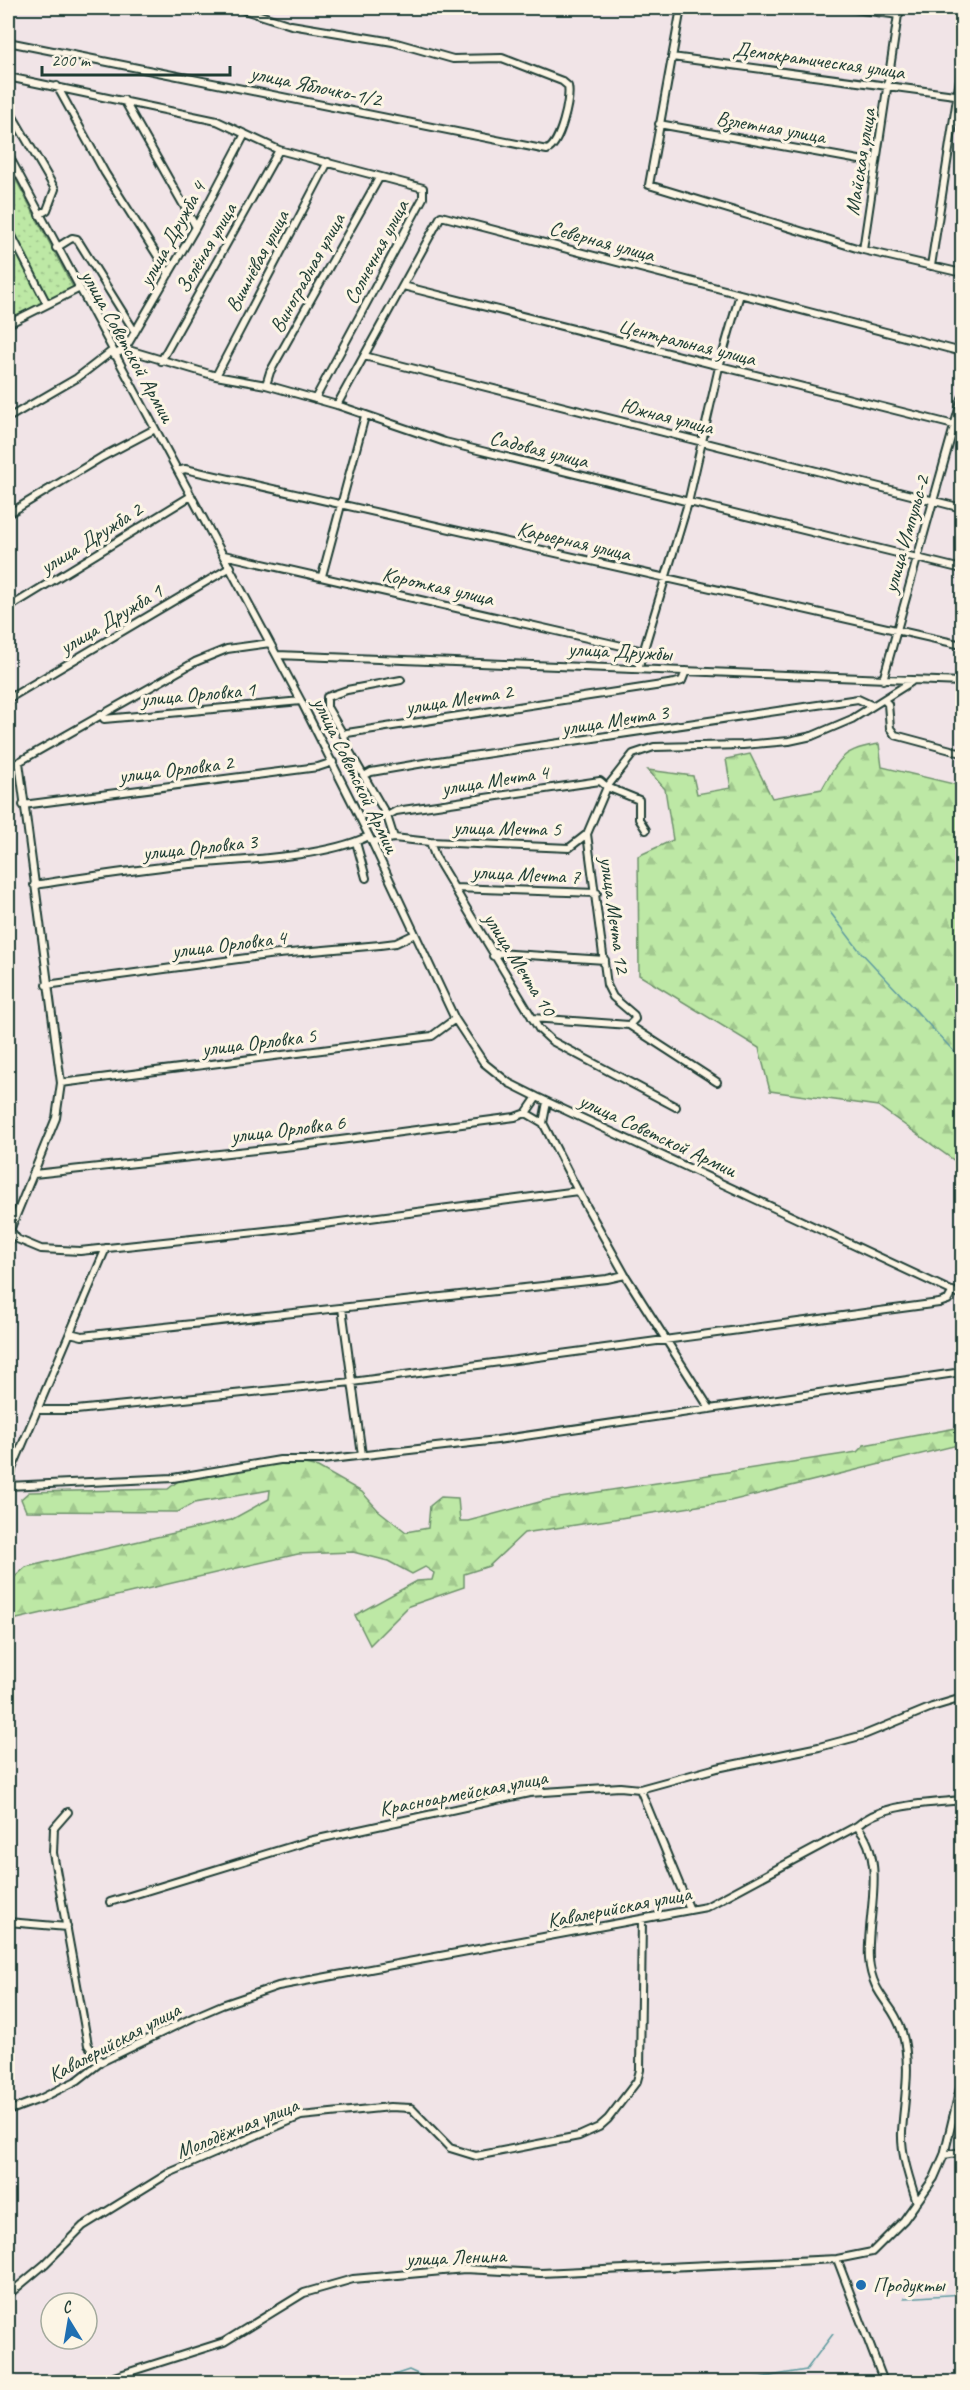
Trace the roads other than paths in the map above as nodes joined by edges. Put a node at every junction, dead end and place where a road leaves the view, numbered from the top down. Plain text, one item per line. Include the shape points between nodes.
1 (238, 8) edge
2 (681, 8) edge
3 (847, 8) edge
4 (899, 11) edge
5 (8, 42) edge
6 (672, 57) junction
7 (963, 66) edge
8 (8, 77) edge
9 (57, 86) junction
10 (888, 86) junction
11 (961, 95) edge
12 (124, 100) junction
13 (8, 108) edge
14 (659, 124) junction
15 (244, 134) junction
16 (279, 150) junction
17 (8, 154) edge
18 (328, 162) junction
19 (876, 163) junction
20 (379, 178) junction
21 (39, 215) junction
22 (196, 227) junction
23 (8, 228) edge
24 (56, 248) junction
25 (863, 250) junction
26 (931, 266) junction
27 (963, 273) edge
28 (169, 274) junction
29 (403, 286) junction
30 (78, 290) junction
31 (740, 294) junction
32 (47, 304) junction
33 (8, 324) edge
34 (135, 332) junction
35 (125, 349) junction
36 (963, 352) edge
37 (113, 353) junction
38 (364, 356) junction
39 (161, 361) junction
40 (719, 367) junction
41 (216, 376) junction
42 (266, 385) junction
43 (963, 398) edge
44 (315, 399) junction
45 (337, 405) junction
46 (365, 416) junction
47 (8, 418) edge
48 (959, 427) edge
49 (155, 429) junction
50 (704, 442) junction
51 (178, 471) junction
52 (191, 496) junction
53 (933, 501) junction
54 (688, 503) junction
55 (341, 504) junction
56 (963, 508) edge
57 (8, 514) edge
58 (224, 555) junction
59 (916, 558) junction
60 (231, 567) junction
61 (963, 569) edge
62 (322, 576) junction
63 (666, 579) junction
64 (8, 608) edge
65 (896, 629) junction
66 (270, 643) junction
67 (963, 645) edge
68 (644, 651) junction
69 (277, 655) junction
70 (638, 669) junction
71 (686, 671) junction
72 (401, 680) dead end
73 (883, 680) junction
74 (913, 681) junction
75 (963, 682) edge
76 (8, 699) edge
77 (884, 700) junction
78 (301, 701) junction
79 (871, 705) junction
80 (101, 714) junction
81 (344, 736) junction
82 (963, 753) edge
83 (19, 762) junction
84 (333, 762) junction
85 (8, 768) edge
86 (364, 776) junction
87 (607, 787) junction
88 (23, 805) junction
89 (387, 816) junction
90 (646, 830) dead end
91 (587, 834) junction
92 (394, 838) junction
93 (370, 839) junction
94 (356, 842) junction
95 (430, 842) junction
96 (366, 878) dead end
97 (34, 885) junction
98 (454, 888) junction
99 (597, 893) junction
100 (415, 934) junction
101 (494, 956) junction
102 (604, 960) junction
103 (46, 985) junction
104 (532, 1018) junction
105 (455, 1019) junction
106 (629, 1025) junction
107 (717, 1082) dead end
108 (60, 1083) junction
109 (537, 1097) junction
110 (547, 1102) junction
111 (676, 1107) dead end
112 (525, 1113) junction
113 (543, 1123) junction
114 (34, 1174) junction
115 (578, 1191) junction
116 (9, 1233) edge
117 (106, 1248) junction
118 (625, 1275) junction
119 (952, 1292) junction
120 (963, 1296) edge
121 (342, 1308) junction
122 (69, 1333) junction
123 (665, 1340) junction
124 (963, 1372) edge
125 (352, 1382) junction
126 (710, 1409) junction
127 (39, 1410) junction
128 (362, 1455) junction
129 (963, 1698) edge
130 (640, 1789) junction
131 (960, 1800) dead end
132 (68, 1812) dead end
133 (857, 1826) junction
134 (110, 1902) dead end
135 (690, 1910) junction
136 (642, 1920) junction
137 (8, 1922) edge
138 (67, 1927) junction
139 (101, 2062) junction
140 (963, 2080) edge
141 (8, 2111) edge
142 (963, 2152) edge
143 (944, 2155) junction
144 (917, 2203) junction
145 (837, 2259) junction
146 (8, 2295) edge
147 (98, 2382) edge
148 (884, 2382) edge

1 - 5 street, улица Яблочко-1/2 via 291,25 393,42 453,59 502,58 562,81 568,86 568,99 556,142 547,150
2 - 6 street
3 - 4 street
4 - 10 street, Майская улица
6 - 10 street, Демократическая улица
6 - 14 street
7 - 11 street
8 - 9 street, Солнечная улица
9 - 12 street, Солнечная улица
9 - 28 street via 105,173
10 - 11 street, Демократическая улица
10 - 19 street, Майская улица
11 - 26 street
12 - 15 street, Солнечная улица via 217,121
12 - 22 street
13 - 21 street via 55,189 47,210
14 - 19 street, Взлетная улица
14 - 25 street via 649,185
15 - 16 street, Солнечная улица
15 - 22 street, улица Дружба 4
16 - 18 street, Солнечная улица
16 - 39 street, Зелёная улица
17 - 21 street, улица Советской Армии
18 - 20 street, Солнечная улица
18 - 41 street, Вишнёвая улица
19 - 25 street, Майская улица
20 - 42 street, Виноградная улица
20 - 44 street, Солнечная улица via 423,188 425,193
21 - 24 street, улица Советской Армии
22 - 28 street, улица Дружба 4
23 - 32 street
24 - 30 street, улица Советской Армии
24 - 34 street via 76,239
25 - 26 street
26 - 27 street
28 - 34 street, улица Дружба 4
29 - 31 street, Северная улица via 441,216
29 - 38 street, Северная улица
29 - 40 street, Центральная улица
30 - 32 street
30 - 37 street, улица Советской Армии
31 - 36 street, Северная улица
31 - 40 street
32 - 33 street
34 - 35 street, улица Дружба 4
35 - 37 street
35 - 39 street, Садовая улица
37 - 47 street
37 - 49 street, улица Советской Армии
38 - 45 street, Северная улица
38 - 50 street, Южная улица
39 - 41 street, Садовая улица
40 - 48 street, Центральная улица
40 - 50 street
41 - 42 street, Садовая улица
42 - 44 street, Садовая улица
43 - 48 street, улица Импульс-2
44 - 45 street, Садовая улица
45 - 46 street, Садовая улица
46 - 54 street, Садовая улица via 445,442
46 - 55 street
48 - 53 street, улица Импульс-2
49 - 51 street, улица Советской Армии
49 - 57 street
50 - 53 street, Южная улица
50 - 54 street
51 - 52 street, улица Советской Армии
51 - 55 street, Карьерная улица via 185,469
52 - 58 street, улица Советской Армии
52 - 64 street, улица Дружба 2
53 - 56 street, Южная улица
53 - 59 street, улица Импульс-2
54 - 59 street, Садовая улица
54 - 63 street
55 - 62 street
55 - 63 street, Карьерная улица
58 - 60 street, улица Советской Армии
58 - 62 street, Короткая улица
59 - 61 street, Садовая улица
59 - 65 street, улица Импульс-2
60 - 66 street, улица Советской Армии
60 - 76 street, улица Дружба 1
62 - 68 street, Короткая улица
63 - 65 street, Карьерная улица
63 - 68 street
65 - 67 street, Карьерная улица
65 - 73 street, улица Импульс-2
66 - 69 street, улица Советской Армии
66 - 80 street via 227,649 195,662
68 - 70 street
69 - 70 street, улица Дружбы
69 - 78 street, улица Советской Армии
70 - 71 street, улица Дружбы
71 - 73 street, улица Дружбы
71 - 81 street, улица Мечта 2 via 682,681 675,683 352,731
72 - 81 street via 327,697 327,707
73 - 74 street, улица Дружбы
74 - 75 street, улица Дружбы
74 - 77 street
77 - 79 street
77 - 82 street via 888,704 890,728 896,735
78 - 80 street, улица Орловка 1 via 104,719
78 - 84 street, улица Советской Армии
79 - 86 street, улица Мечта 3 via 858,699 392,768
79 - 87 street via 833,728 789,741 654,747 633,754
80 - 83 street
81 - 86 street
83 - 85 street
83 - 88 street
84 - 88 street, улица Орловка 2
84 - 93 street, улица Советской Армии
86 - 89 street
87 - 89 street, улица Мечта 4 via 600,781 396,811
87 - 90 street, улица Мечта 4 via 639,800 639,819
87 - 91 street, улица Мечта 5
88 - 97 street
89 - 92 street
91 - 95 street, улица Мечта 5 via 569,848 552,849
91 - 99 street, улица Мечта 12
92 - 93 street, улица Мечта 5
92 - 95 street, улица Мечта 5
93 - 94 street, улица Орловка 3
93 - 100 street, улица Советской Армии
94 - 96 street
94 - 97 street, улица Орловка 3 via 287,855
95 - 98 street, улица Мечта 10
97 - 103 street
98 - 99 street, улица Мечта 7
98 - 101 street, улица Мечта 10
99 - 102 street, улица Мечта 12
100 - 103 street, улица Орловка 4 via 396,943 268,955
100 - 105 street, улица Советской Армии
101 - 102 street via 525,953
101 - 104 street, улица Мечта 10
102 - 106 street, улица Мечта 12 via 609,993 634,1015
103 - 108 street
104 - 106 street
104 - 111 street, улица Мечта 10 via 552,1041
105 - 108 street, улица Орловка 5 via 432,1036
105 - 109 street, улица Советской Армии via 484,1063 509,1083
106 - 107 street
108 - 114 street via 56,1118
109 - 110 street, улица Советской Армии
109 - 112 street
110 - 113 street
110 - 119 street, улица Советской Армии
112 - 113 street
112 - 114 street, улица Орловка 6 via 302,1145
113 - 115 street
114 - 116 street
115 - 117 street
115 - 118 street
116 - 117 street via 48,1250
117 - 122 street
118 - 121 street
118 - 123 street
119 - 120 street, улица Советской Армии
119 - 123 street via 948,1300 939,1303
121 - 122 street via 82,1336
121 - 125 street
122 - 127 street
123 - 125 street
123 - 126 street
124 - 126 street
125 - 127 street via 76,1410
125 - 128 street
126 - 128 street
127 - 128 street via 8,1486 173,1478 280,1460
129 - 130 street, Красноармейская улица via 864,1735
130 - 134 street, Красноармейская улица via 529,1793 309,1841
130 - 135 street
131 - 133 street, Кавалерийская улица via 894,1809 873,1815
132 - 138 street via 54,1828 53,1853
133 - 135 street, Кавалерийская улица via 721,1901
133 - 144 street via 868,1846 874,1881 870,1971 880,1997 896,2016 907,2060 902,2133
135 - 136 street, Кавалерийская улица
136 - 139 street, Кавалерийская улица via 278,1986 222,2004
136 - 146 street, Молодёжная улица via 642,2043 637,2081 608,2119 588,2133 476,2156 450,2148 411,2108 301,2115 169,2173 110,2209 83,2226
137 - 138 street
138 - 139 street via 88,2044
139 - 141 street, Кавалерийская улица via 78,2080
140 - 143 street, улица Ленина
142 - 143 street
143 - 144 street, улица Ленина
144 - 145 street, улица Ленина via 872,2252
145 - 147 street, улица Ленина via 541,2272 465,2269 353,2279 304,2294 224,2342
145 - 148 street

